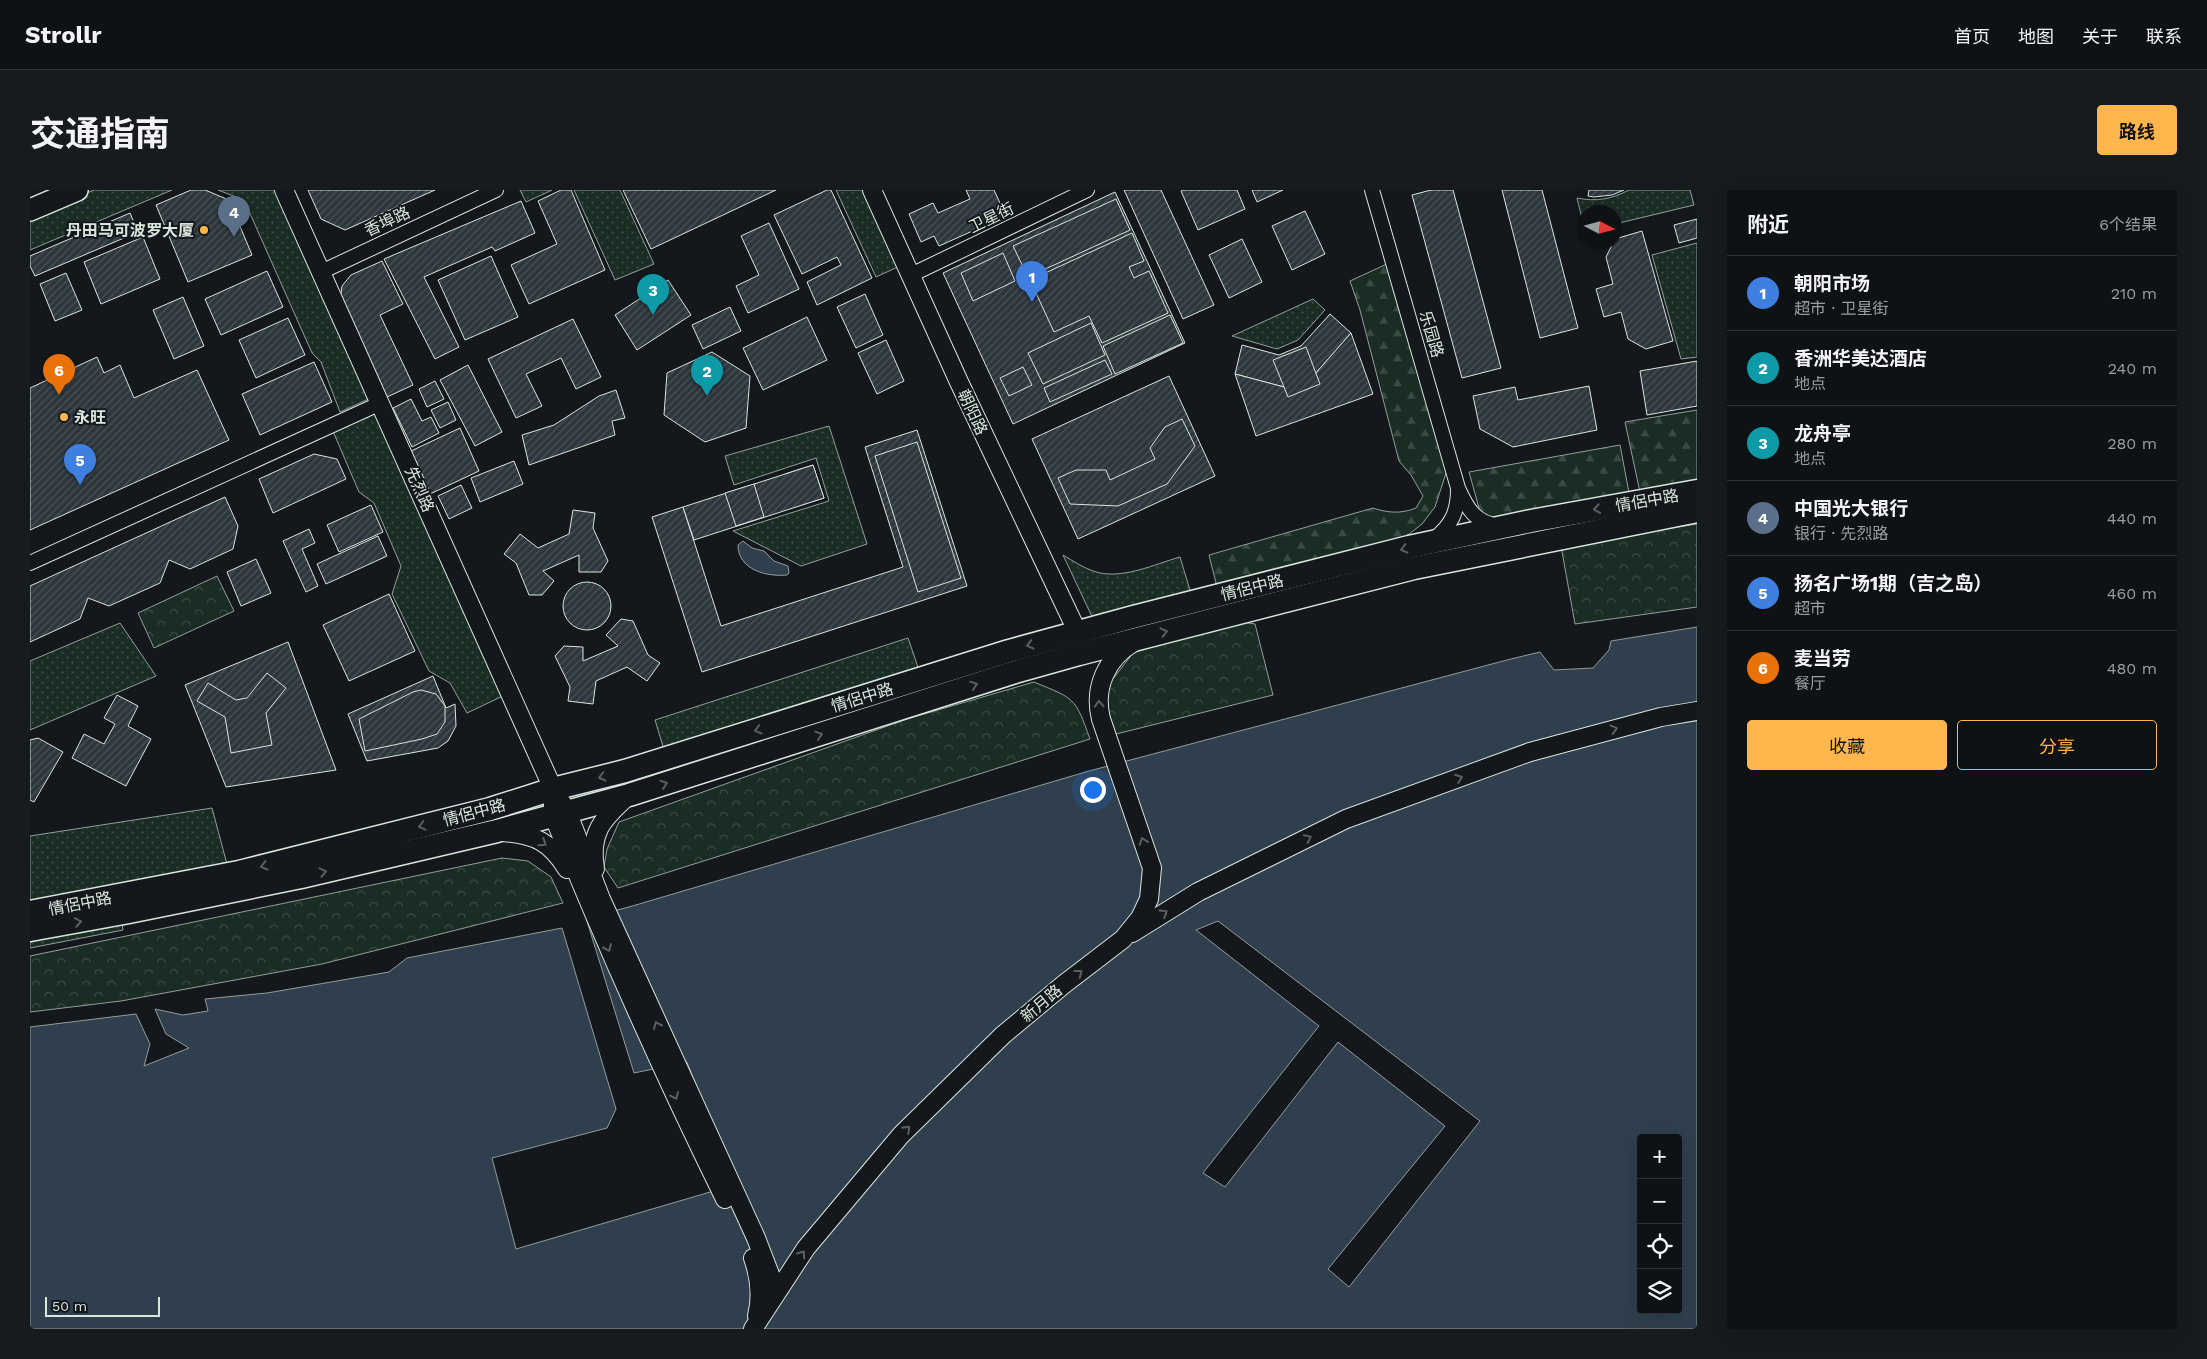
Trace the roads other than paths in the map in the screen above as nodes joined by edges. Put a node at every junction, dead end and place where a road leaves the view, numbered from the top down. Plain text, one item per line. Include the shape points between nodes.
1 (77, 190) edge
2 (284, 190) edge
3 (496, 190) edge
4 (872, 190) edge
5 (1087, 190) edge
6 (1372, 190) edge
7 (30, 210) edge
8 (321, 272) junction
9 (911, 275) junction
10 (381, 403) junction
11 (1458, 488) junction
12 (1697, 491) edge
13 (1697, 511) edge
14 (1509, 526) junction
15 (1429, 543) junction
16 (30, 563) edge
17 (1077, 632) junction
18 (1139, 639) junction
19 (1697, 711) edge
20 (553, 789) junction
21 (629, 795) junction
22 (560, 813) junction
23 (497, 831) junction
24 (594, 901) junction
25 (30, 912) edge
26 (30, 930) edge
27 (1123, 939) junction
28 (775, 1294) junction
29 (754, 1328) edge

1 - 7 main road
2 - 8 street, 先烈路
3 - 8 street, 香埠路
4 - 9 street, 朝阳路
5 - 9 street, 卫星街
6 - 11 street, 乐园路
8 - 10 street, 先烈路
9 - 17 street, 朝阳路
10 - 16 street
10 - 20 street, 先烈路
11 - 14 street via 1476,517 1491,525
11 - 15 street via 1456,513 1452,521
12 -> 14 highway, 情侶中路
18 -> 13 highway, 情侶中路 via 1414,568
14 - 15 highway, 情侶中路
15 -> 17 highway, 情侶中路
17 -> 20 highway, 情侶中路 via 625,771
21 -> 18 highway, 情侶中路 via 1015,672
27 -> 18 street, 新月路 via 1140,918 1148,899 1152,868 1099,712 1100,686 1115,657
27 -> 19 street via 1198,892 1346,819 1530,752 1661,717
20 - 22 street
20 -> 25 highway, 情侶中路 via 490,809 239,872
21 - 22 highway, 情侶中路
21 - 24 street via 607,814 595,838
22 - 23 highway, 情侶中路
22 - 24 street
23 -> 24 street via 541,840 559,856
26 -> 23 highway, 情侶中路 via 301,877
28 -> 24 street via 756,1238
24 -> 29 street via 680,1107 753,1256 760,1288 760,1306
28 -> 27 street, 新月路 via 806,1248 901,1135 1003,1036
28 - 29 street, 新月路

